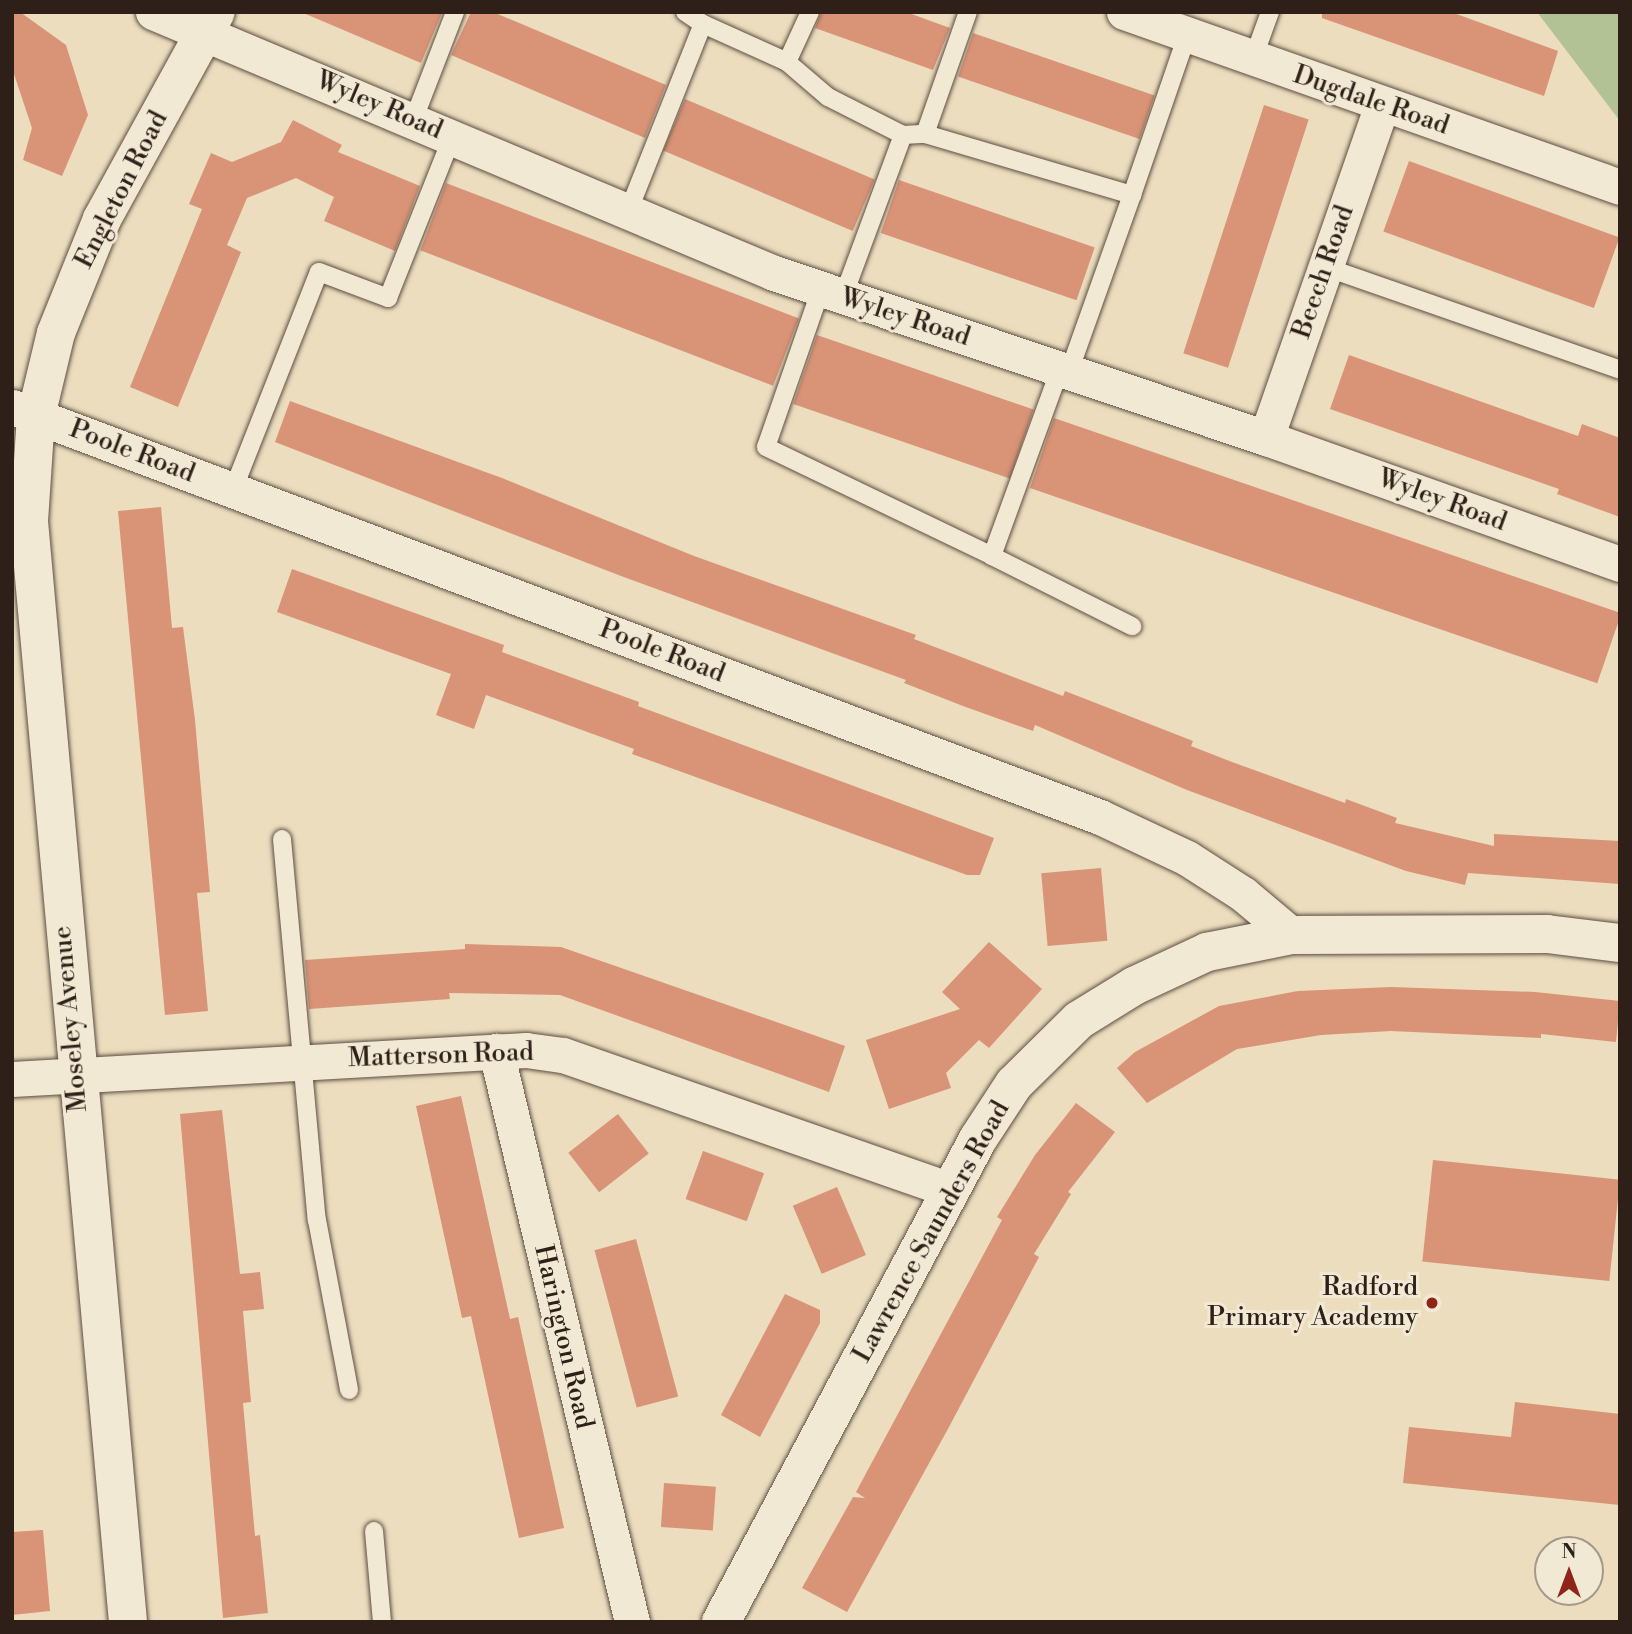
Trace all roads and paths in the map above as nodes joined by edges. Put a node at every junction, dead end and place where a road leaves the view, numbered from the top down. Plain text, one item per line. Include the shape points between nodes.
1 (153, 12) edge
2 (455, 12) edge
3 (685, 12) edge
4 (810, 12) edge
5 (968, 12) edge
6 (1270, 12) edge
7 (1139, 15) edge
8 (211, 22) edge
9 (703, 24) junction
10 (1187, 35) junction
11 (1253, 59) junction
12 (787, 62) junction
13 (1382, 105) junction
14 (413, 121) junction
15 (925, 134) junction
16 (903, 135) junction
17 (452, 137) junction
18 (1620, 187) edge
19 (1132, 195) junction
20 (628, 212) junction
21 (1325, 267) junction
22 (832, 293) junction
23 (1620, 370) edge
24 (1064, 371) junction
25 (24, 411) edge
26 (1266, 438) junction
27 (233, 490) junction
28 (992, 556) junction
29 (1620, 564) edge
30 (1132, 626) dead end
31 (282, 839) dead end
32 (1292, 935) junction
33 (1620, 943) edge
34 (496, 1051) junction
35 (300, 1061) junction
36 (76, 1073) junction
37 (12, 1079) edge
38 (951, 1190) junction
39 (349, 1390) dead end
40 (374, 1531) dead end
41 (128, 1622) edge
42 (382, 1622) edge
43 (632, 1622) edge
44 (721, 1622) edge

1 - 8 street, Wyley Road
2 - 14 lane
3 - 9 lane
4 - 12 lane
5 - 15 lane
6 - 11 lane
7 - 10 street, Dugdale Road
8 - 14 street, Wyley Road
8 - 25 main road, Engleton Road via 102,219
9 - 12 lane
9 - 20 lane
10 - 11 street, Dugdale Road
10 - 19 lane
11 - 13 street, Dugdale Road
12 - 16 lane via 828,97
13 - 18 street, Dugdale Road
13 - 21 street, Beech Road
14 - 17 street, Wyley Road
15 - 16 lane
15 - 19 lane
16 - 22 lane
17 - 20 street, Wyley Road
17 - 27 lane via 388,299 319,272
19 - 24 lane
20 - 22 street, Wyley Road
21 - 23 lane
21 - 26 street, Beech Road
22 - 24 street, Wyley Road
22 - 28 lane via 766,447
24 - 26 street, Wyley Road
24 - 28 lane
25 - 27 street, Poole Road
25 - 36 main road, Moseley Avenue via 29,521
26 - 29 street, Wyley Road
27 - 32 street, Poole Road via 1100,817 1187,858
28 - 30 lane
31 - 35 lane
32 - 33 main road, Lawrence Saunders Road via 1547,934
32 - 38 main road, Lawrence Saunders Road via 1207,952 1134,986 1079,1020 1014,1084
34 - 35 street, Matterson Road
34 - 38 street, Matterson Road via 563,1055
34 - 43 street, Harington Road
35 - 36 street, Matterson Road
35 - 39 lane via 317,1220
36 - 37 street, Matterson Road
36 - 41 main road, Moseley Avenue
38 - 44 main road, Lawrence Saunders Road
40 - 42 lane

